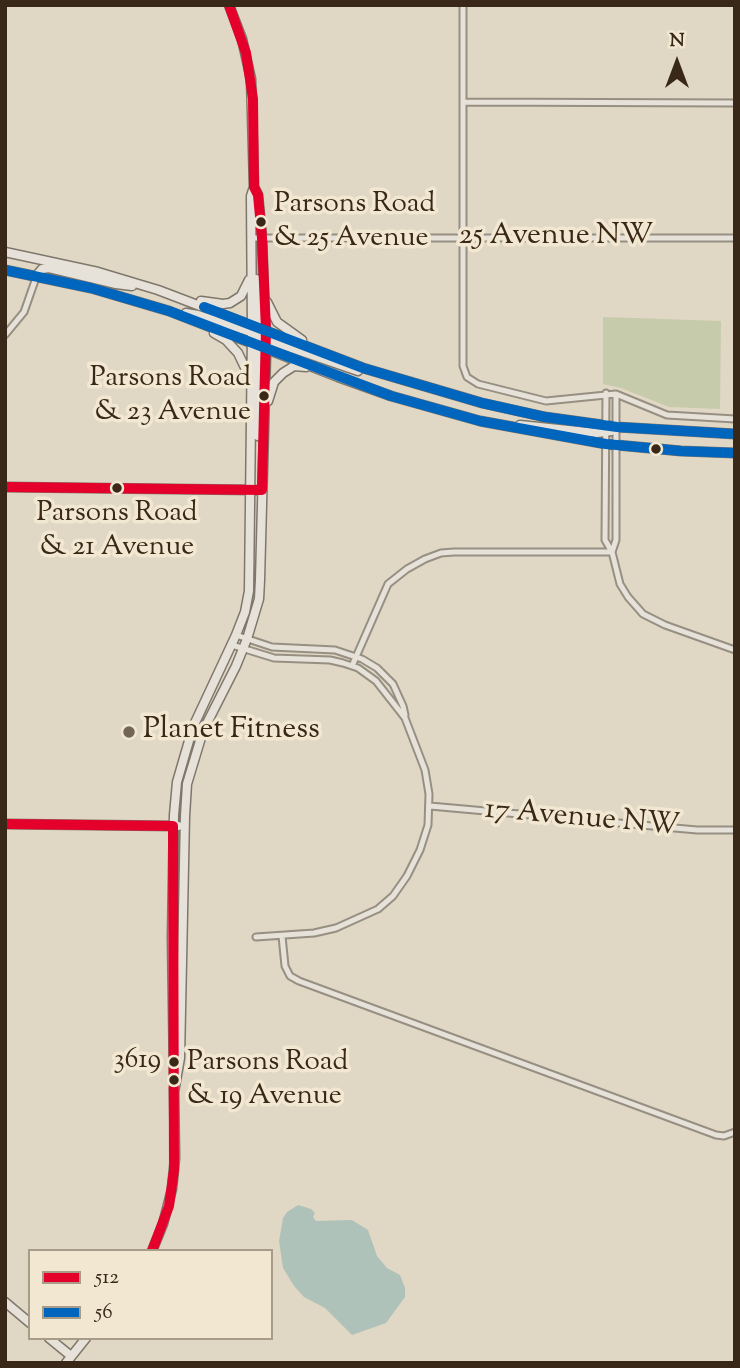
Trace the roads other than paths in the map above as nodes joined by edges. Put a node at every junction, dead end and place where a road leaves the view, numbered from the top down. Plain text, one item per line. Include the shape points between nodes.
1 (229, 5) edge
2 (463, 5) edge
3 (463, 102) junction
4 (735, 103) edge
5 (254, 187) junction
6 (262, 238) junction
7 (463, 238) junction
8 (735, 238) edge
9 (251, 241) junction
10 (5, 252) edge
11 (251, 260) junction
12 (263, 268) junction
13 (5, 270) edge
14 (37, 275) junction
15 (153, 288) junction
16 (169, 311) junction
17 (188, 318) junction
18 (5, 335) edge
19 (259, 337) junction
20 (312, 368) junction
21 (388, 377) junction
22 (606, 393) junction
23 (616, 394) junction
24 (250, 407) junction
25 (264, 412) junction
26 (735, 419) edge
27 (617, 427) junction
28 (735, 434) edge
29 (606, 435) junction
30 (616, 442) junction
31 (735, 453) edge
32 (263, 454) junction
33 (5, 487) edge
34 (251, 489) junction
35 (262, 490) junction
36 (612, 552) junction
37 (236, 635) junction
38 (247, 639) junction
39 (232, 645) junction
40 (243, 649) junction
41 (735, 650) edge
42 (356, 656) junction
43 (352, 666) junction
44 (405, 718) junction
45 (430, 806) junction
46 (5, 824) edge
47 (173, 826) junction
48 (184, 826) junction
49 (735, 830) edge
50 (282, 936) junction
51 (256, 937) dead end
52 (174, 1092) junction
53 (735, 1132) edge
54 (153, 1249) edge
55 (5, 1302) edge
56 (28, 1321) edge
57 (51, 1340) edge
58 (84, 1340) edge
59 (69, 1360) edge

1 - 5 main road via 251,79
2 - 3 street
3 - 4 street
3 - 7 street
5 - 6 main road
5 - 9 main road
6 - 7 street, 25 Avenue NW
6 - 9 street, 25 Avenue NW
6 - 12 main road
7 - 8 street, 25 Avenue NW
7 - 22 street via 463,366 467,377 478,384 546,401
9 - 11 main road
9 - 19 main road
10 - 15 main road
11 - 15 main road via 246,288 230,303 209,303
11 - 19 main road
12 - 19 main road
12 - 21 main road via 268,304 283,328
13 - 14 main road
14 - 15 main road via 49,268 116,285
14 - 16 main road
14 - 18 street via 24,312
15 - 19 main road
16 - 17 main road
16 - 19 main road via 198,315
17 - 19 main road
17 - 24 main road via 226,340 238,353 249,373
19 - 20 main road
19 - 21 main road via 352,370
19 - 24 main road
19 - 25 main road
19 - 32 main road via 258,427
20 - 25 main road via 294,366 283,373 274,382
20 - 29 main road via 391,396 493,423
21 - 29 main road
22 - 23 street
22 - 29 street
23 - 26 street via 667,415
23 - 27 street
24 - 34 main road
25 - 32 main road
27 - 28 main road
27 - 29 main road
27 - 30 street
29 - 30 main road
29 - 36 street via 605,540
30 - 31 main road
30 - 36 street via 616,540
32 - 35 main road
33 - 34 main road
34 - 35 main road
34 - 37 main road via 249,591
35 - 38 main road via 259,599
36 - 41 street via 620,583 643,614
36 - 42 street via 454,552 425,559 388,584
37 - 38 street
37 - 39 main road
38 - 40 main road
38 - 42 street via 272,647 335,650
39 - 40 street
39 - 47 main road via 182,760
40 - 43 street via 274,659 330,660
40 - 48 main road via 195,753
42 - 43 street
42 - 44 street via 393,684
43 - 44 street via 376,681
44 - 45 street via 425,770
45 - 49 street, 17 Avenue NW
45 - 50 street via 419,854 386,902 336,928
46 - 47 main road
47 - 48 main road
47 - 52 main road
48 - 52 main road via 180,1058
50 - 51 street
50 - 53 street via 285,965 299,981 716,1135
52 - 54 main road via 173,1189
55 - 56 main road
57 - 59 main road
58 - 59 main road

